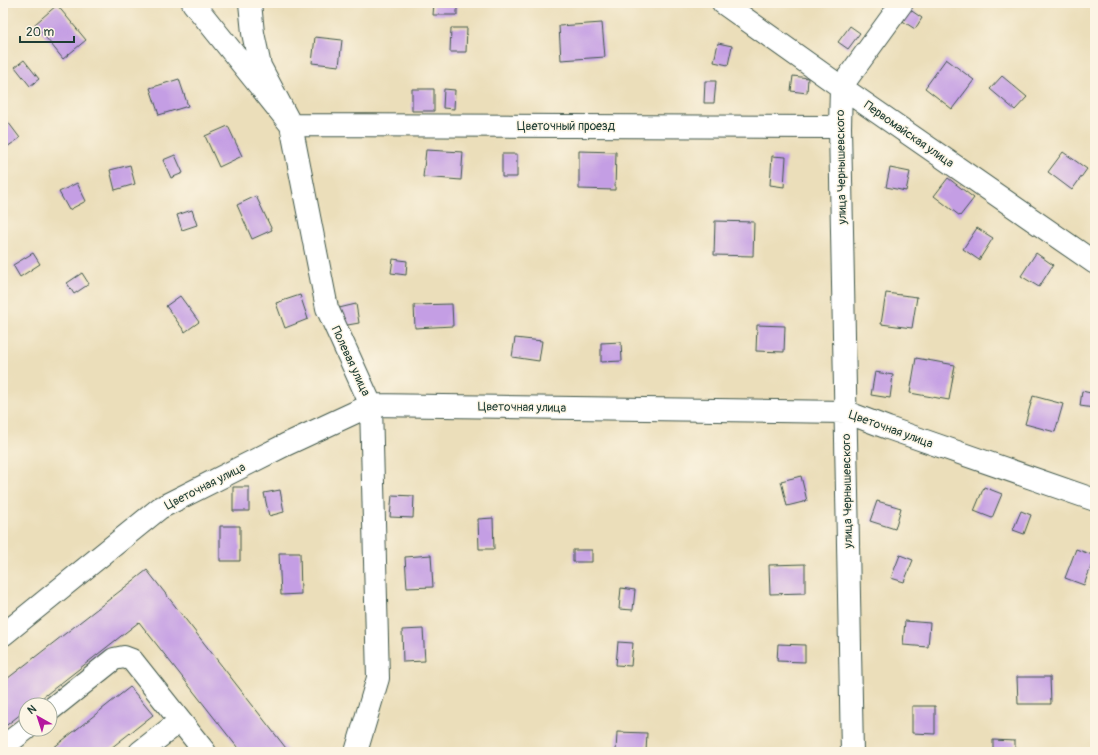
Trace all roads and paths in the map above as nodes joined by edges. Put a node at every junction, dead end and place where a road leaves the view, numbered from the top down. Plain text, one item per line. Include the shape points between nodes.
1 (193, 3) edge
2 (250, 3) edge
3 (723, 3) edge
4 (902, 3) edge
5 (841, 87) junction
6 (291, 126) junction
7 (840, 127) junction
8 (1095, 263) edge
9 (371, 405) junction
10 (846, 412) junction
11 (1095, 500) edge
12 (3, 635) edge
13 (58, 704) edge
14 (180, 721) junction
15 (18, 735) edge
16 (3, 747) edge
17 (140, 752) edge
18 (205, 752) edge
19 (356, 752) edge
20 (852, 752) edge

1 - 6 street
2 - 6 street, Полевая улица via 260,66
3 - 5 street, Первомайская улица
4 - 5 street
5 - 7 street, улица Чернышевского
5 - 8 street, Первомайская улица
6 - 7 street, Цветочный проезд
6 - 9 street, Полевая улица via 327,308
7 - 10 street, улица Чернышевского
9 - 10 street, Цветочная улица
9 - 12 street, Цветочная улица via 160,508
9 - 19 street, Полевая улица via 378,678
10 - 11 street, Цветочная улица
10 - 20 street, улица Чернышевского
13 - 14 street via 114,659 124,656 132,660
14 - 17 street
14 - 18 street
15 - 16 street

